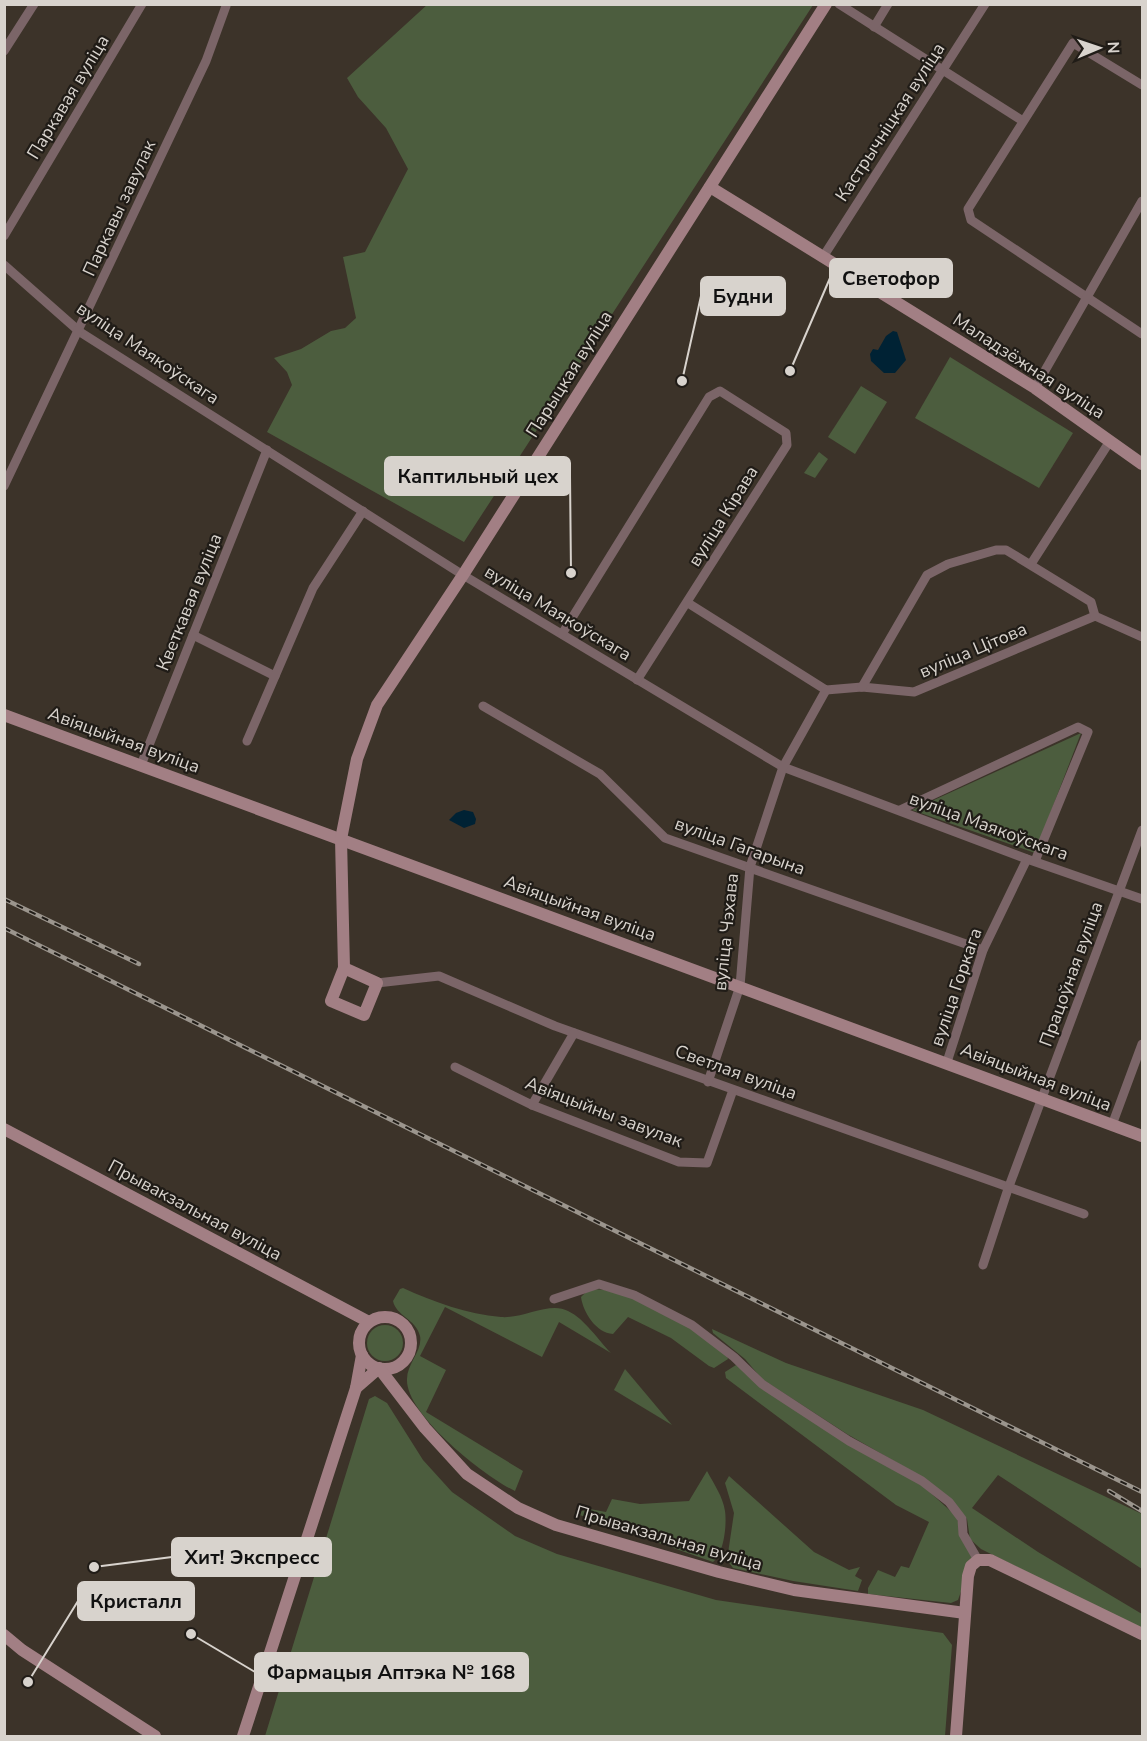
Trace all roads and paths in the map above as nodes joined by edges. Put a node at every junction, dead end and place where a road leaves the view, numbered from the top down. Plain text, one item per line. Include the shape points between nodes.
1 (34, 4) edge
2 (142, 4) edge
3 (826, 4) edge
4 (839, 4) edge
5 (888, 4) edge
6 (985, 4) edge
7 (225, 6) edge
8 (874, 27) junction
9 (4, 51) edge
10 (943, 70) junction
11 (1143, 86) edge
12 (1023, 121) junction
13 (710, 187) junction
14 (1143, 201) edge
15 (4, 236) edge
16 (823, 257) junction
17 (4, 265) edge
18 (1086, 299) junction
19 (80, 332) junction
20 (1143, 334) edge
21 (1035, 388) junction
22 (1110, 441) junction
23 (267, 450) junction
24 (1143, 464) edge
25 (4, 486) edge
26 (363, 511) junction
27 (1031, 564) junction
28 (463, 575) junction
29 (688, 603) junction
30 (1095, 616) junction
31 (562, 634) junction
32 (193, 635) junction
33 (1143, 637) edge
34 (274, 676) junction
35 (637, 680) junction
36 (862, 687) junction
37 (826, 690) junction
38 (483, 706) dead end
39 (4, 715) edge
40 (248, 741) dead end
41 (141, 765) junction
42 (783, 767) junction
43 (900, 810) junction
44 (1143, 830) edge
45 (341, 839) junction
46 (1031, 860) junction
47 (750, 867) junction
48 (1120, 890) junction
49 (1143, 899) edge
50 (983, 950) junction
51 (344, 968) junction
52 (376, 983) junction
53 (740, 986) junction
54 (574, 1033) junction
55 (1143, 1044) edge
56 (947, 1062) junction
57 (455, 1067) dead end
58 (708, 1082) junction
59 (733, 1090) junction
60 (1043, 1098) junction
61 (532, 1105) junction
62 (1112, 1125) junction
63 (4, 1130) edge
64 (1143, 1136) edge
65 (1008, 1189) junction
66 (1084, 1214) dead end
67 (983, 1265) dead end
68 (554, 1299) dead end
69 (369, 1322) junction
70 (362, 1355) junction
71 (405, 1359) junction
72 (379, 1368) junction
73 (356, 1388) junction
74 (407, 1404) junction
75 (978, 1560) junction
76 (965, 1613) junction
77 (1143, 1634) edge
78 (4, 1635) edge
79 (155, 1737) edge
80 (243, 1737) edge
81 (956, 1737) edge

1 - 9 street
2 - 15 street, Паркавая вуліца
3 - 13 street, Парыцкая вуліца
4 - 8 street
5 - 8 street
6 - 10 street, Кастрычніцкая вуліца
7 - 19 street, Паркавы завулак via 206,61
8 - 10 street
10 - 12 street
10 - 16 street, Кастрычніцкая вуліца
11 - 12 street via 1072,43
12 - 18 street via 968,209 971,220
13 - 16 street, Маладзёжная вуліца
13 - 28 street, Парыцкая вуліца
14 - 18 street
16 - 21 street, Маладзёжная вуліца
17 - 19 street, вуліца Маякоўскага
18 - 20 street
18 - 21 street
19 - 23 street, вуліца Маякоўскага
19 - 25 street, Паркавы завулак
21 - 22 street, Маладзёжная вуліца
22 - 24 street, Маладзёжная вуліца
22 - 27 street
23 - 26 street, вуліца Маякоўскага
23 - 32 street, Кветкавая вуліца
26 - 28 street, вуліца Маякоўскага
26 - 34 street via 313,588
27 - 30 street via 1091,602
27 - 36 street via 1006,550 996,550 948,564 927,575
28 - 31 street, вуліца Маякоўскага
28 - 45 street, Парыцкая вуліца via 377,705 357,759
29 - 31 street, вуліца Кірава via 787,445 786,432 720,391 709,397
29 - 35 street, вуліца Кірава
29 - 37 street
30 - 33 street
30 - 36 street, вуліца Цітова via 914,692
31 - 35 street, вуліца Маякоўскага
32 - 34 street
32 - 41 street, Кветкавая вуліца
34 - 40 street
35 - 42 street, вуліца Маякоўскага
36 - 37 street, вуліца Цітова
37 - 42 street, вуліца Чэхава
38 - 47 street, вуліца Гагарына via 600,774 665,838
39 - 41 street, Авіяцыйная вуліца
41 - 45 street, Авіяцыйная вуліца
42 - 43 street, вуліца Маякоўскага
42 - 47 street, вуліца Чэхава
43 - 46 street, вуліца Маякоўскага
43 - 46 street, вуліца Горкага via 1078,727 1088,732
44 - 48 street, Працоўная вуліца
45 - 51 street
45 - 53 street, Авіяцыйная вуліца
46 - 48 street, вуліца Маякоўскага
46 - 50 street, вуліца Горкага
47 - 50 street, вуліца Гагарына
47 - 53 street, вуліца Чэхава
48 - 49 street, вуліца Маякоўскага
48 - 60 street, Працоўная вуліца
50 - 56 street, вуліца Горкага
51 - 52 street
51 - 52 street via 331,1001 364,1015
52 - 54 street, Светлая вуліца via 439,976
53 - 56 street, Авіяцыйная вуліца
53 - 58 street, вуліца Чэхава
54 - 58 street, Светлая вуліца
54 - 61 street
55 - 62 street
56 - 60 street, Авіяцыйная вуліца
57 - 61 street, Авіяцыйны завулак
58 - 59 street, Светлая вуліца
59 - 61 street, Авіяцыйны завулак via 707,1163 679,1162
59 - 65 street, Светлая вуліца
60 - 62 street, Авіяцыйная вуліца
60 - 65 street, Працоўная вуліца
62 - 64 street, Авіяцыйная вуліца
63 - 69 street, Прывакзальная вуліца
65 - 66 street, Светлая вуліца
65 - 67 street, Працоўная вуліца
68 - 75 street via 599,1284 634,1295 692,1325 735,1357 762,1384 849,1441 922,1481 949,1502 962,1519 963,1534
69 - 70 street via 359,1341
69 - 71 street via 390,1318 403,1325 410,1345
70 - 72 street
70 - 73 street
71 - 72 street via 393,1367
71 - 74 street via 399,1382
72 - 73 street
72 - 74 street, Прывакзальная вуліца
73 - 80 street
74 - 76 street, Прывакзальная вуліца via 467,1474 518,1508 556,1525 794,1590
75 - 76 street via 968,1576
75 - 77 street via 990,1560
76 - 81 street
78 - 79 street

